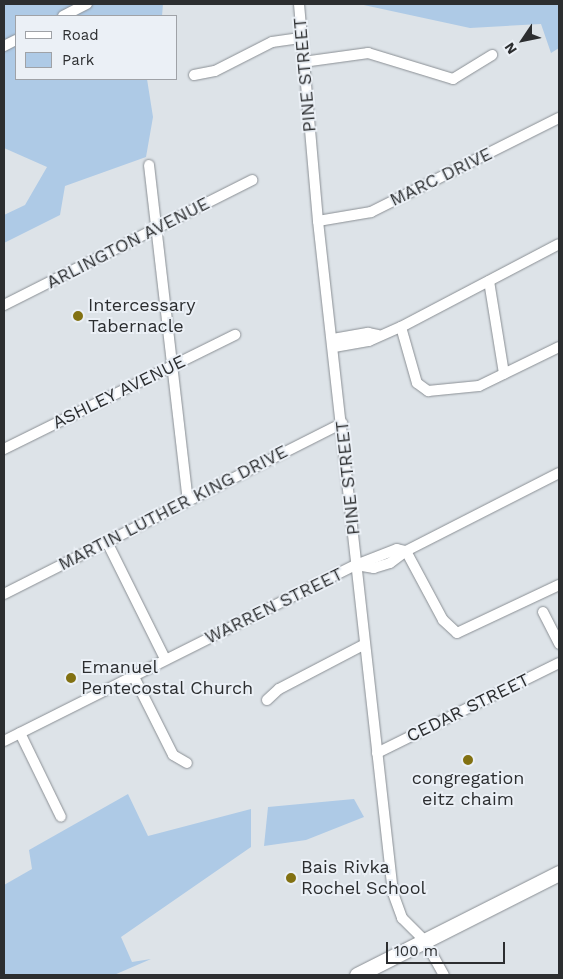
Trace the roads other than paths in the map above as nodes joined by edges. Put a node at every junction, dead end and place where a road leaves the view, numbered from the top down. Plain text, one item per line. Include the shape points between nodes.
1 (87, 4) edge
2 (298, 4) edge
3 (65, 15) edge
4 (302, 38) junction
5 (492, 54) dead end
6 (303, 62) junction
7 (194, 75) dead end
8 (559, 118) edge
9 (149, 165) dead end
10 (252, 180) dead end
11 (318, 221) junction
12 (156, 228) junction
13 (559, 244) edge
14 (489, 281) junction
15 (4, 306) edge
16 (401, 327) junction
17 (235, 335) dead end
18 (334, 343) junction
19 (559, 347) edge
20 (173, 366) junction
21 (504, 374) junction
22 (342, 423) junction
23 (4, 449) edge
24 (559, 473) edge
25 (188, 500) junction
26 (107, 542) junction
27 (406, 551) junction
28 (356, 565) junction
29 (559, 585) edge
30 (4, 594) edge
31 (544, 612) dead end
32 (365, 644) junction
33 (559, 644) edge
34 (165, 659) junction
35 (559, 663) edge
36 (133, 675) junction
37 (267, 700) dead end
38 (20, 733) junction
39 (4, 741) edge
40 (377, 753) junction
41 (186, 763) dead end
42 (61, 816) dead end
43 (559, 873) edge
44 (425, 941) junction
45 (357, 975) edge
46 (444, 975) edge

1 - 3 street
2 - 4 street, PINE STREET
4 - 6 street, PINE STREET
4 - 7 street via 272,42 215,71
5 - 6 street via 453,79 368,53
6 - 11 street, PINE STREET
8 - 11 street, MARC DRIVE via 371,212
9 - 12 street
10 - 12 street, ARLINGTON AVENUE
11 - 18 street, PINE STREET
12 - 15 street, ARLINGTON AVENUE
12 - 20 street
13 - 14 street
14 - 16 street
14 - 21 street
16 - 18 street via 369,341
16 - 21 street via 417,383 428,391 479,386
17 - 20 street, ASHLEY AVENUE
18 - 22 street, PINE STREET
19 - 21 street
20 - 23 street, ASHLEY AVENUE
20 - 25 street
22 - 25 street, MARTIN LUTHER KING DRIVE
22 - 28 street, PINE STREET
24 - 27 street, WARREN STREET
25 - 26 street, MARTIN LUTHER KING DRIVE
26 - 30 street, MARTIN LUTHER KING DRIVE
26 - 34 street
27 - 28 street, WARREN STREET via 397,550
27 - 29 street via 443,620 457,633
28 - 32 street, PINE STREET
28 - 34 street, WARREN STREET
31 - 33 street
32 - 37 street via 279,689
32 - 40 street, PINE STREET
34 - 36 street, WARREN STREET
35 - 40 street, CEDAR STREET
36 - 38 street, WARREN STREET
36 - 41 street via 173,755
38 - 39 street, WARREN STREET
38 - 42 street
40 - 44 street, PINE STREET via 393,893 402,918
43 - 44 highway
44 - 45 highway
44 - 46 street, PINE STREET

